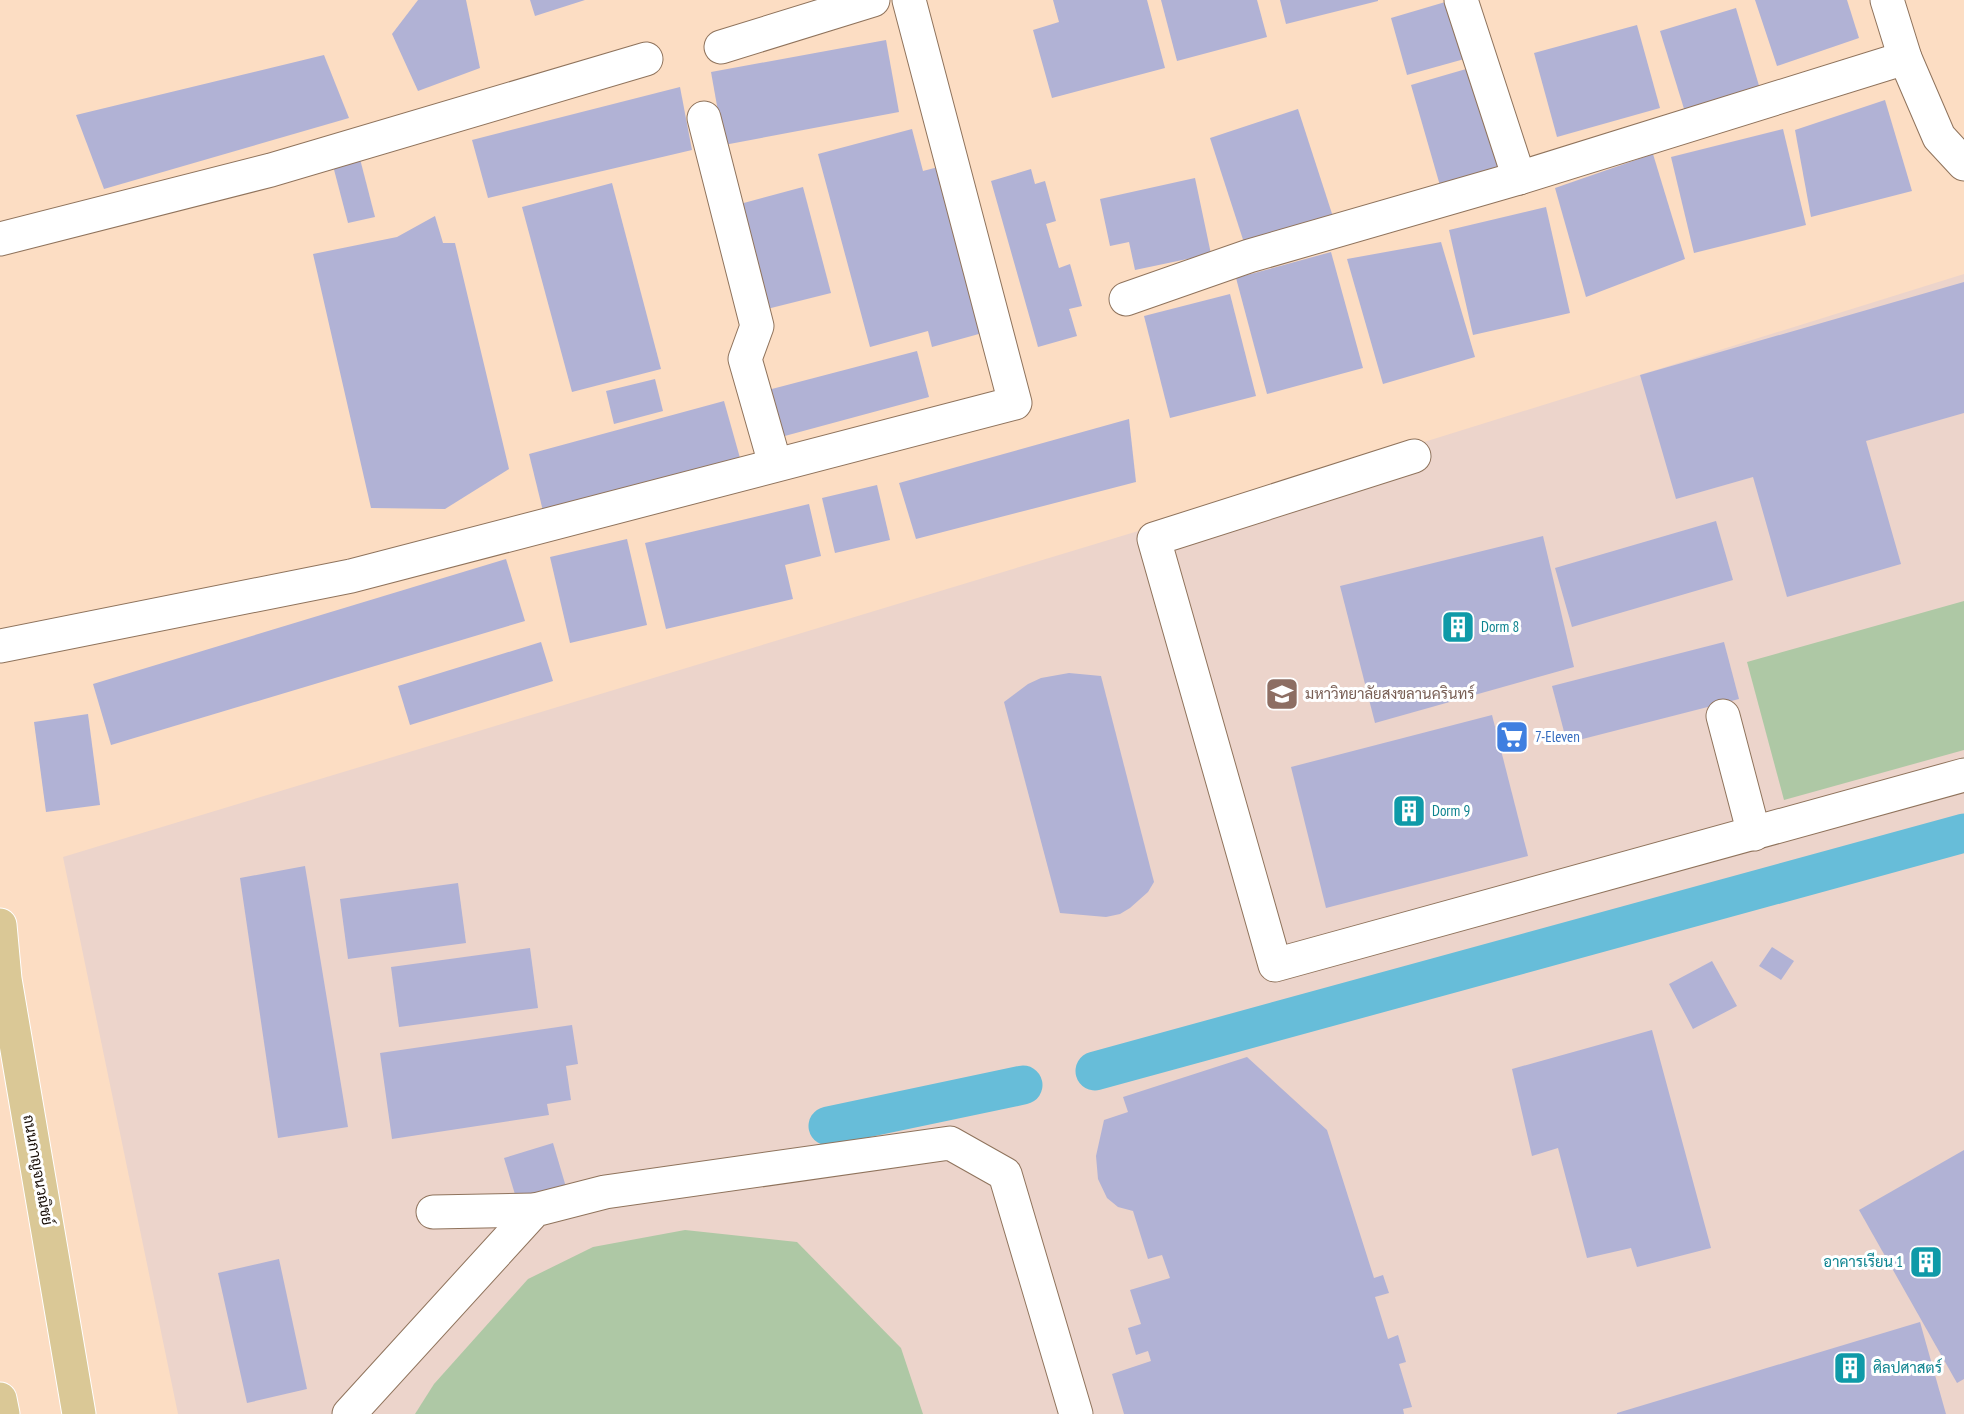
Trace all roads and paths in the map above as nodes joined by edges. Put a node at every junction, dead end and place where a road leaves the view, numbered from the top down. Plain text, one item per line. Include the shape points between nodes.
1 (873, 0) edge
2 (909, 0) edge
3 (1461, 0) edge
4 (1887, 0) edge
5 (722, 47) dead end
6 (1905, 58) junction
7 (646, 59) dead end
8 (704, 117) dead end
9 (1964, 164) edge
10 (1518, 178) junction
11 (0, 239) edge
12 (1126, 299) dead end
13 (1414, 456) dead end
14 (775, 464) junction
15 (0, 646) edge
16 (1724, 716) dead end
17 (1964, 775) edge
18 (1754, 834) junction
19 (0, 925) edge
20 (535, 1210) junction
21 (433, 1212) dead end
22 (0, 1399) edge
23 (3, 1414) edge
24 (79, 1414) edge
25 (349, 1414) edge
26 (1076, 1414) edge

1 - 5 street
2 - 14 street via 1015,403
3 - 10 street
4 - 6 street
6 - 9 street via 1939,137
6 - 10 street
7 - 11 street via 271,170
8 - 14 street via 757,326 745,359
10 - 12 street via 1249,256
13 - 18 street via 1154,539 1275,965
14 - 15 street via 351,576
16 - 18 street
17 - 18 street
19 - 24 main road, ถนนกาญจนวณิชย์ via 5,980
20 - 21 street
20 - 25 street
20 - 26 street via 605,1192 950,1143 1005,1174
22 - 23 main road

